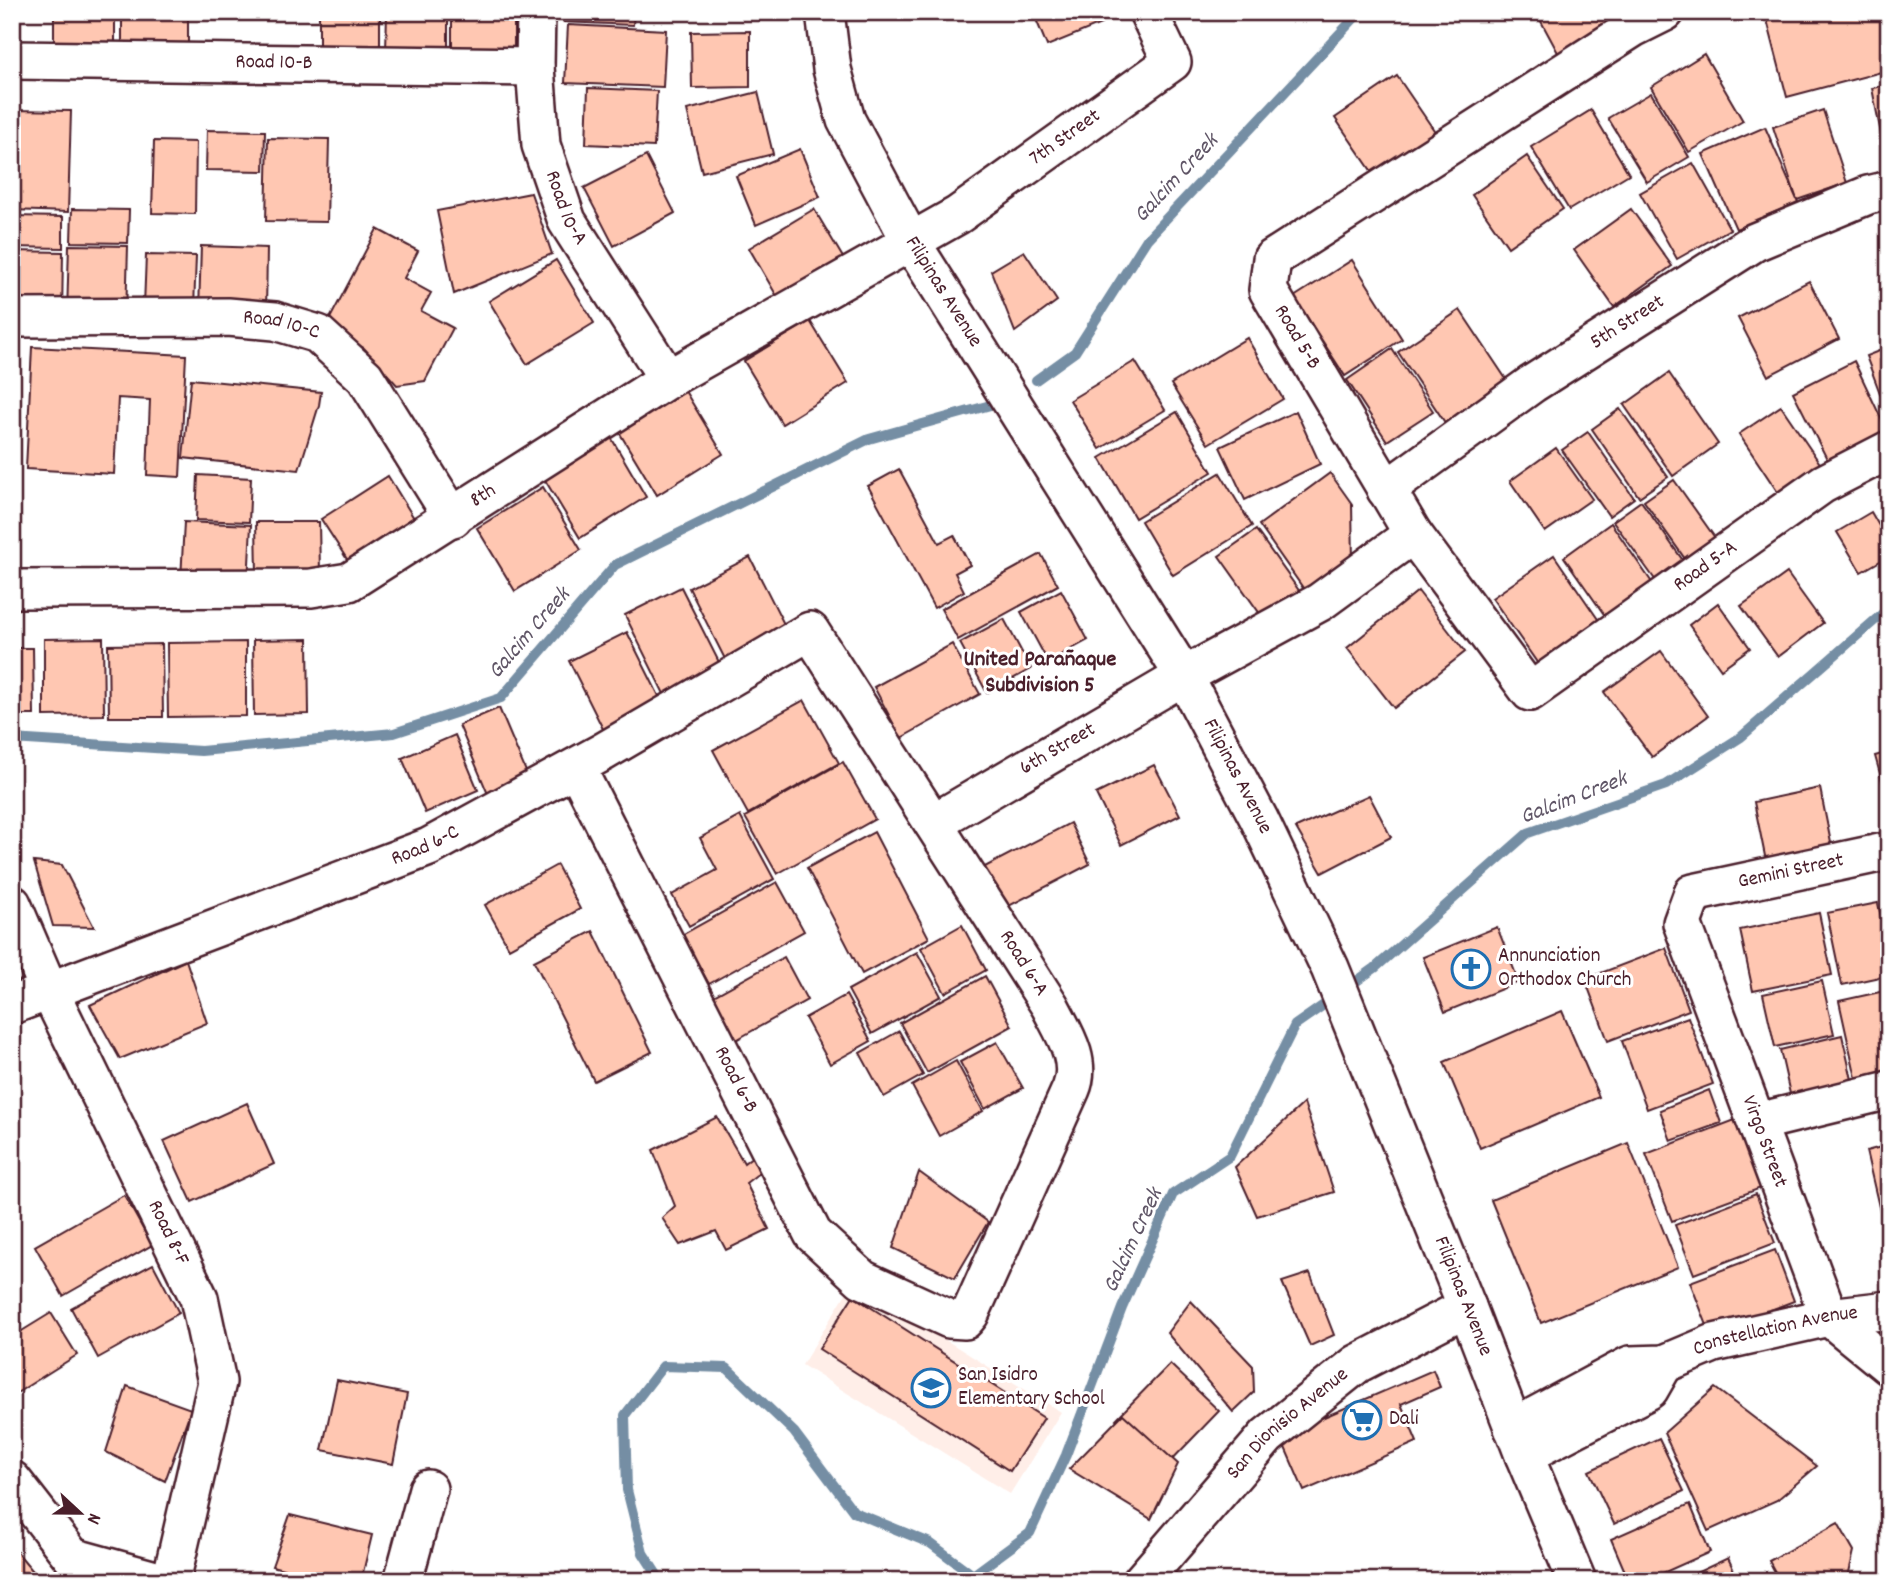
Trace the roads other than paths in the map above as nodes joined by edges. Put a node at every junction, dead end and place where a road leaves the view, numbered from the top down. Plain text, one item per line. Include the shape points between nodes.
1 (536, 12) edge
2 (825, 12) edge
3 (1148, 12) edge
4 (1665, 12) edge
5 (12, 60) edge
6 (535, 67) junction
7 (1889, 190) edge
8 (911, 242) junction
9 (12, 318) edge
10 (668, 379) junction
11 (1889, 450) edge
12 (1386, 490) junction
13 (453, 518) junction
14 (1413, 534) junction
15 (12, 589) edge
16 (810, 631) joint
17 (1184, 676) junction
18 (1530, 692) joint
19 (576, 767) junction
20 (933, 822) junction
21 (1889, 851) edge
22 (1693, 893) joint
23 (12, 904) edge
24 (49, 990) junction
25 (12, 1004) edge
26 (1889, 1090) edge
27 (1758, 1122) junction
28 (1467, 1307) junction
29 (1889, 1310) edge
30 (1829, 1317) junction
31 (965, 1320) joint
32 (1889, 1366) edge
33 (1518, 1441) junction
34 (12, 1480) edge
35 (428, 1489) dead end
36 (159, 1581) edge
37 (171, 1581) edge
38 (403, 1581) edge
39 (1142, 1581) edge
40 (1577, 1581) edge

1 - 6 street, Road 10-A
2 - 8 street, Filipinas Avenue via 831,69 846,120
3 - 8 street, 7th Street via 1172,62 958,215
4 - 12 street, Road 5-B via 1633,27 1272,258 1268,290
5 - 6 street, Road 10-B
6 - 10 street, Road 10-A via 541,145 567,221
7 - 12 street, 5th Street via 1755,242 1532,384
8 - 10 street, 8th
8 - 17 street, Filipinas Avenue
9 - 13 street, Road 10-C via 228,317 275,321 318,334 365,377
10 - 13 street, 8th
11 - 18 street, Road 5-A via 1823,484
12 - 14 street, Road 5-B
13 - 15 street, 8th via 349,582 310,588
14 - 17 street via 1320,602
14 - 18 street, Road 5-B
16 - 19 street, Road 6-C
16 - 20 street, Road 6-A
17 - 20 street, 6th Street
17 - 28 street, Filipinas Avenue via 1330,968
19 - 24 street, Road 6-C via 429,847
19 - 31 street, Road 6-B via 813,1234 862,1279 949,1319
20 - 31 street, Road 6-A via 1050,1006 1076,1071
21 - 22 street, Gemini Street
22 - 27 street, Virgo Street via 1682,922
23 - 24 street, Road 8-F
24 - 25 street, Road 6-C
24 - 37 street, Road 8-F via 199,1298 217,1382
26 - 27 street
27 - 30 street, Virgo Street
28 - 33 street, Filipinas Avenue
28 - 39 street, San Dionisio Avenue via 1357,1364 1267,1436
29 - 30 street, Constellation Avenue
30 - 32 street
30 - 33 street, Constellation Avenue via 1714,1343 1664,1364 1630,1365
33 - 40 street, Filipinas Avenue
34 - 36 street via 72,1557
35 - 38 street

